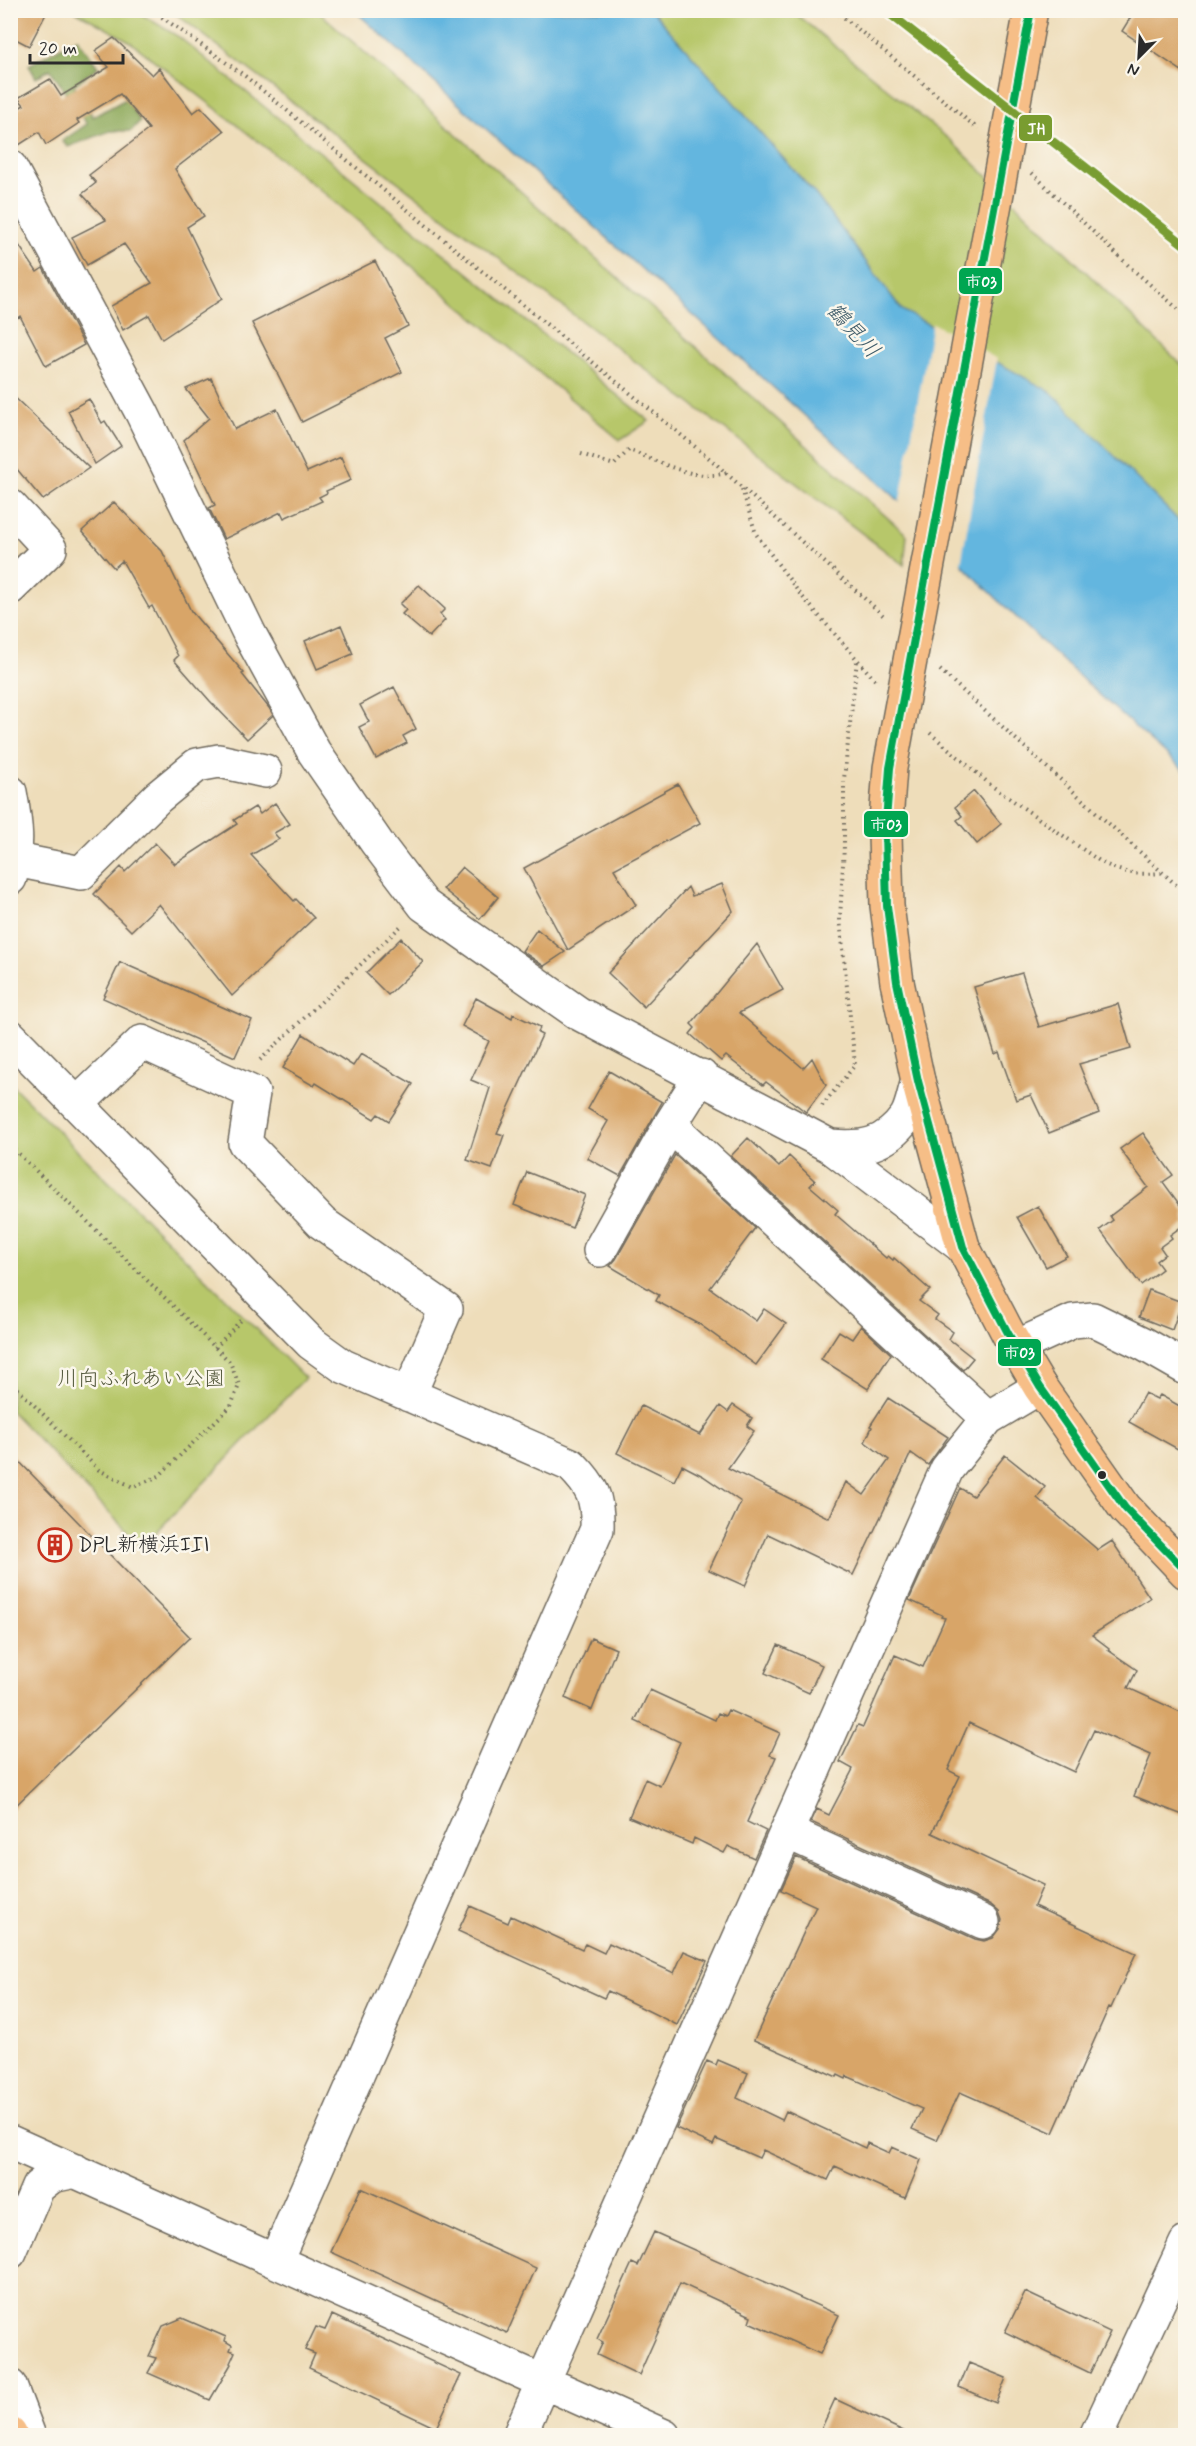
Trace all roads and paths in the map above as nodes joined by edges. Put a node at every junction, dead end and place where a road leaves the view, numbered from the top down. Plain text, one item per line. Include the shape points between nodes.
1 (152, 10) edge
2 (1031, 10) edge
3 (10, 167) edge
4 (581, 454) dead end
5 (726, 473) junction
6 (10, 506) edge
7 (10, 588) edge
8 (892, 624) dead end
9 (856, 660) dead end
10 (933, 664) dead end
11 (265, 771) dead end
12 (10, 792) edge
13 (13, 869) edge
14 (1185, 894) edge
15 (424, 905) junction
16 (10, 1036) edge
17 (260, 1060) dead end
18 (701, 1076) junction
19 (918, 1081) junction
20 (77, 1104) junction
21 (670, 1125) junction
22 (817, 1138) junction
23 (10, 1145) edge
24 (17, 1152) junction
25 (10, 1158) edge
26 (963, 1247) junction
27 (600, 1250) dead end
28 (267, 1298) junction
29 (1016, 1347) junction
30 (215, 1348) junction
31 (1185, 1368) edge
32 (10, 1381) edge
33 (1040, 1387) junction
34 (410, 1395) junction
35 (988, 1418) junction
36 (1185, 1572) edge
37 (787, 1832) junction
38 (970, 1924) dead end
39 (10, 2142) edge
40 (76, 2170) junction
41 (1185, 2243) edge
42 (10, 2252) edge
43 (276, 2260) junction
44 (543, 2382) junction
45 (10, 2386) edge
46 (28, 2436) edge
47 (519, 2436) edge
48 (664, 2436) edge
49 (1096, 2436) edge

1 - 5 path via 245,76
2 - 19 main road, bridge via 890,768 885,834 887,906 897,982
3 - 15 street via 142,413 250,635 314,752
4 - 5 path via 614,465 629,450 700,476
5 - 8 path
6 - 7 street via 50,549
9 - 22 path via 844,779 840,919 855,1065
10 - 14 path
11 - 13 street via 219,761 197,765 158,797 81,873
12 - 13 street via 18,830
15 - 17 path
15 - 18 street via 578,1013
16 - 20 street
18 - 21 street
18 - 22 street
19 - 22 street via 907,1116 884,1139 857,1149
19 - 26 main road
20 - 28 street
20 - 34 street via 142,1042 252,1093 245,1143 322,1223 446,1309
21 - 27 street
21 - 35 street
22 - 26 street
23 - 24 path
24 - 25 path
24 - 30 path
26 - 29 main road
28 - 30 path
28 - 34 street via 310,1343 343,1366
29 - 31 street via 1073,1321 1093,1319
29 - 33 main road
30 - 32 path via 230,1362 239,1385 231,1406 159,1476 133,1487 99,1470
33 - 35 street
33 - 36 main road via 1125,1508
34 - 43 street via 571,1466 590,1485 598,1508 597,1529
35 - 37 street via 947,1469
37 - 38 street
37 - 44 street
39 - 40 street
40 - 42 street via 52,2176 38,2187
40 - 43 street
41 - 49 street
43 - 44 street
44 - 47 street
44 - 48 street
45 - 46 street

